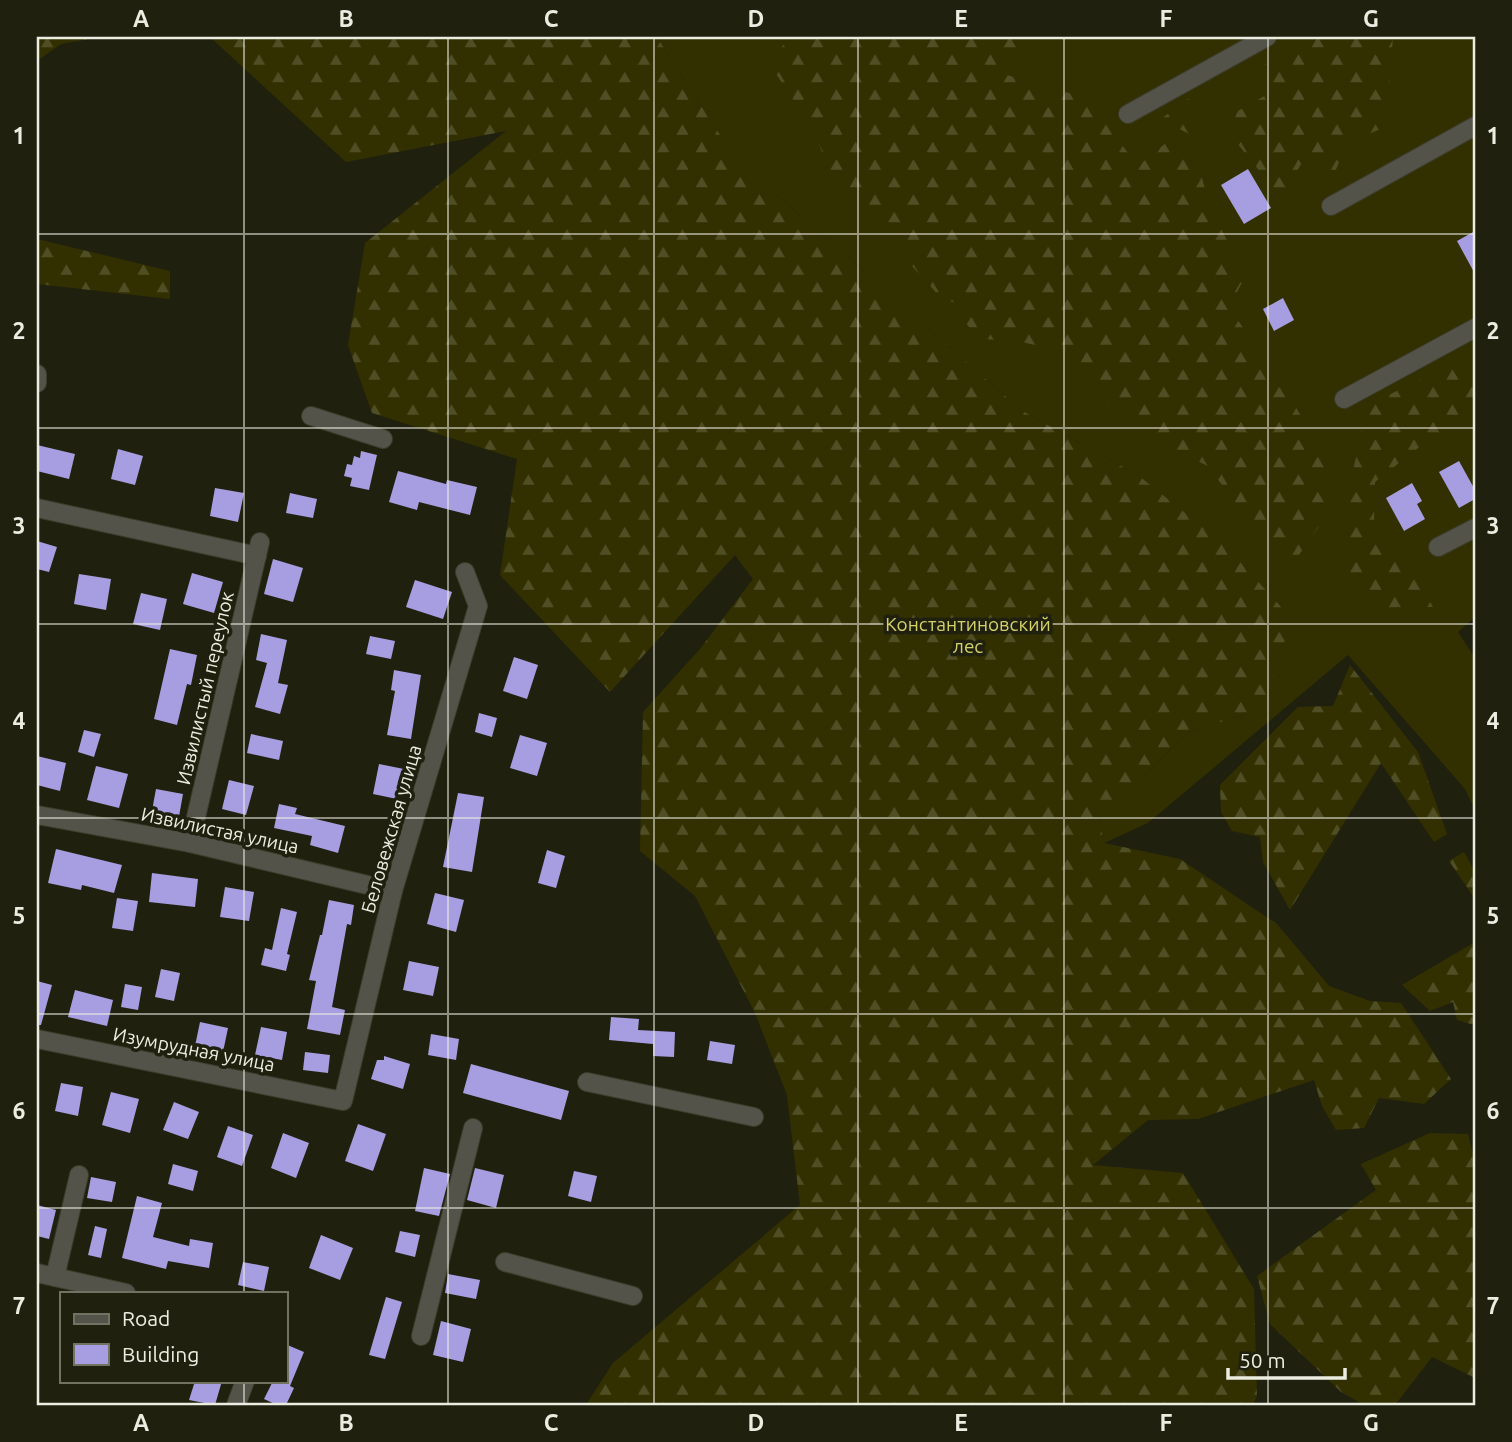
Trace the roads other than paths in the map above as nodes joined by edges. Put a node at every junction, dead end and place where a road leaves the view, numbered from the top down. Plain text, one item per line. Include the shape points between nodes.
1 (1267, 37) edge
2 (1128, 114) dead end
3 (1475, 126) edge
4 (1331, 206) dead end
5 (1475, 328) edge
6 (1344, 399) dead end
7 (311, 416) dead end
8 (383, 439) dead end
9 (37, 508) edge
10 (1475, 528) edge
11 (1438, 547) dead end
12 (465, 572) dead end
13 (37, 815) edge
14 (190, 843) junction
15 (393, 891) junction
16 (37, 1039) edge
17 (587, 1082) dead end
18 (343, 1101) joint
19 (754, 1117) dead end
20 (473, 1128) dead end
21 (79, 1175) dead end
22 (505, 1262) dead end
23 (37, 1273) edge
24 (55, 1278) junction
25 (121, 1292) edge
26 (633, 1296) dead end
27 (421, 1336) dead end
28 (245, 1382) edge
29 (236, 1405) edge

1 - 2 street
3 - 4 street
5 - 6 street
7 - 8 street
9 - 14 street, Извилистый переулок via 259,549
10 - 11 street
12 - 15 street, Беловежская улица via 478,606
13 - 14 street, Извилистая улица
14 - 15 street, Извилистая улица
15 - 18 street, Беловежская улица
16 - 18 street, Изумрудная улица
17 - 19 street
20 - 27 street
21 - 24 street
22 - 26 street
23 - 24 street
24 - 25 street
28 - 29 street

